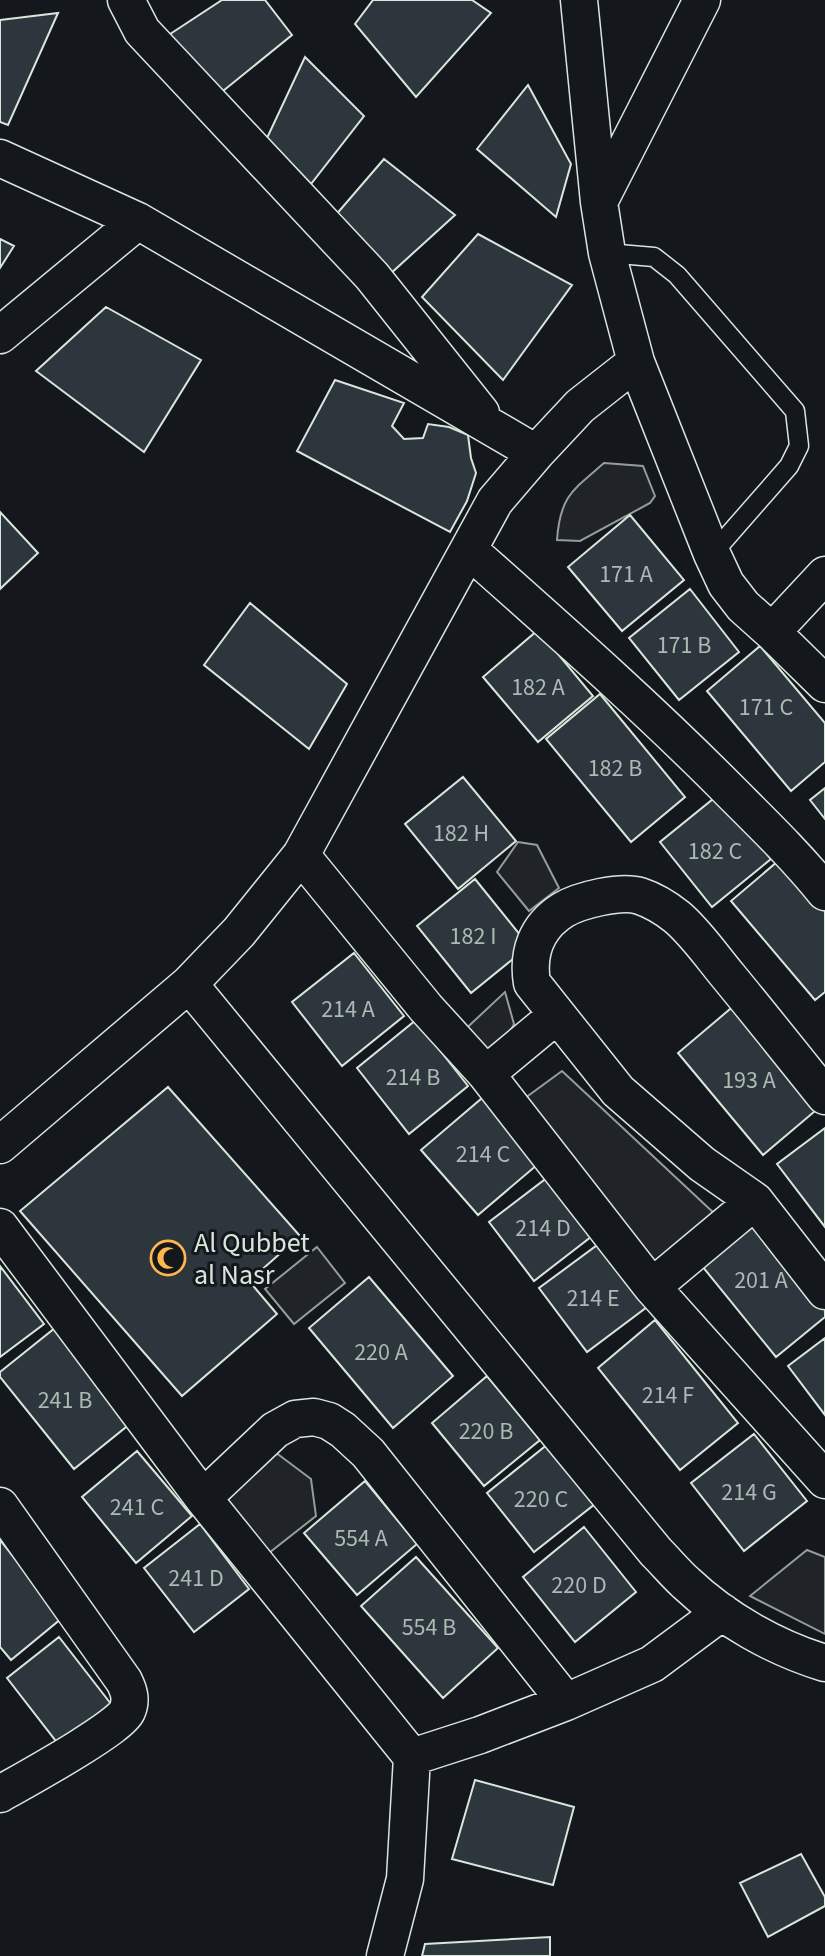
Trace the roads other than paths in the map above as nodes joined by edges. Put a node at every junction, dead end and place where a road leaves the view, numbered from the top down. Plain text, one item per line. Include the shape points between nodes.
1 (126, 0) edge
2 (579, 0) edge
3 (702, 0) edge
4 (0, 158) edge
5 (599, 202) junction
6 (138, 221) junction
7 (607, 253) junction
8 (0, 335) edge
9 (636, 362) junction
10 (495, 430) junction
11 (536, 453) junction
12 (469, 550) junction
13 (712, 554) junction
14 (825, 575) edge
15 (772, 632) junction
16 (825, 684) edge
17 (301, 855) junction
18 (825, 892) edge
19 (189, 984) junction
20 (557, 1015) junction
21 (486, 1074) junction
22 (825, 1096) edge
23 (0, 1145) edge
24 (755, 1201) junction
25 (0, 1227) edge
26 (652, 1287) junction
27 (825, 1291) edge
28 (825, 1480) edge
29 (203, 1498) junction
30 (0, 1506) edge
31 (722, 1612) junction
32 (825, 1663) edge
33 (566, 1702) junction
34 (412, 1757) junction
35 (0, 1794) edge
36 (385, 1956) edge

1 - 10 street via 142,31 372,276
2 - 5 street
3 - 5 street
4 - 6 street
5 - 7 street
6 - 8 street
6 - 10 street
7 - 9 street
7 - 13 lane via 654,257 677,275 795,411 799,446 789,466
9 - 11 street via 580,406
9 - 13 street
10 - 11 street
11 - 12 street via 495,501
12 - 17 street
12 - 18 street via 648,711
13 - 15 street via 734,595
14 - 15 street
15 - 16 street
17 - 19 street
17 - 21 street
19 - 23 street
19 - 31 street via 656,1552
20 - 21 street
20 - 22 street via 532,983 530,966 531,951 552,917 585,901 643,897 677,917
20 - 24 street via 618,1091 702,1164
21 - 26 street
24 - 26 street
24 - 27 street
25 - 29 street
26 - 28 street
29 - 33 street via 275,1430 295,1419 329,1421 368,1453
29 - 34 street
30 - 35 street via 124,1681 130,1700 128,1711 115,1724
31 - 32 street via 764,1638
31 - 33 street via 652,1664
33 - 34 street
34 - 36 street via 405,1879

